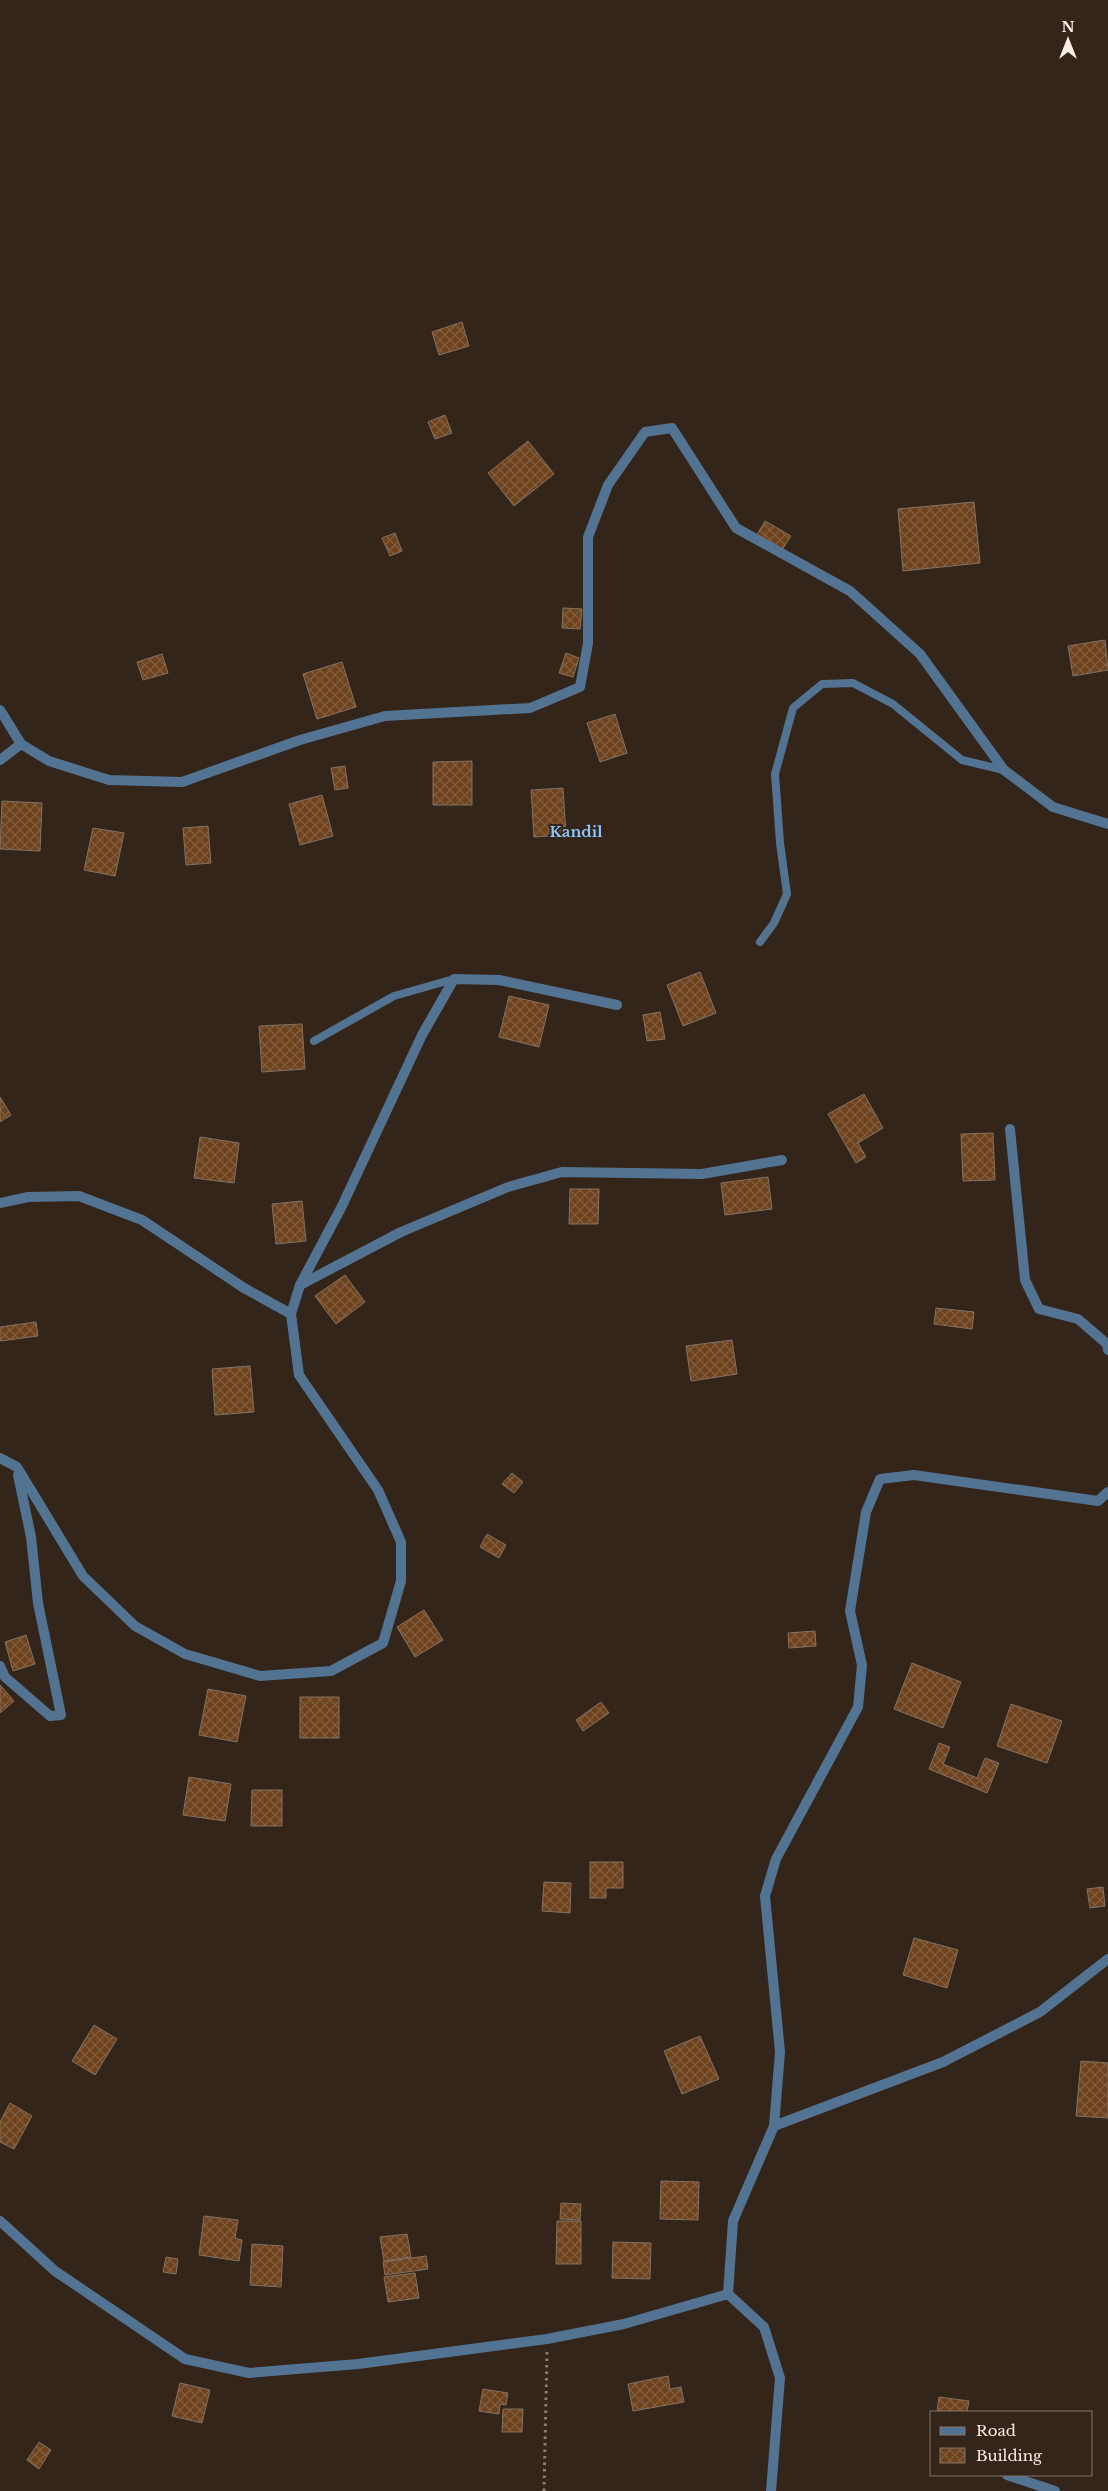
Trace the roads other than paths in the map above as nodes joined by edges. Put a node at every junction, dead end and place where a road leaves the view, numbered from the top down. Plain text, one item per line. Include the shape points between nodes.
1 (0, 710) edge
2 (21, 744) junction
3 (0, 760) edge
4 (1004, 770) junction
5 (1108, 824) edge
6 (760, 942) dead end
7 (454, 979) junction
8 (617, 1005) dead end
9 (314, 1041) dead end
10 (1010, 1129) dead end
11 (782, 1160) dead end
12 (0, 1203) edge
13 (300, 1285) junction
14 (291, 1314) junction
15 (1108, 1350) edge
16 (0, 1458) edge
17 (17, 1467) junction
18 (1108, 1492) edge
19 (0, 1666) edge
20 (1108, 1959) edge
21 (774, 2126) junction
22 (0, 2221) edge
23 (728, 2294) junction
24 (1010, 2476) edge
25 (770, 2491) edge
26 (1055, 2491) edge

1 - 2 street
2 - 3 street
2 - 4 street via 49,761 109,780 182,782 300,740 385,716 530,708 580,687 588,643 588,537 608,485 645,432 672,428 736,528 850,591 920,654
4 - 5 street via 1053,807
4 - 6 lane via 962,760 893,704 853,683 822,684 793,708 775,774 787,894 774,923
7 - 8 street via 499,980
7 - 9 lane via 394,996
7 - 13 street via 422,1035 342,1206
10 - 15 street via 1026,1280 1039,1309 1078,1319 1107,1344
11 - 13 street via 702,1174 562,1172 508,1187 402,1232
12 - 14 street via 28,1196 79,1196 142,1220 244,1288
13 - 14 street
14 - 17 street via 299,1375 378,1490 401,1542 401,1581 383,1643 331,1671 260,1676 186,1654 136,1626 83,1576
16 - 17 street
17 - 19 street via 31,1538 38,1603 61,1715 50,1716 6,1676
18 - 21 street via 1098,1501 914,1475 880,1480 866,1512 850,1611 862,1665 858,1707 776,1859 765,1896 780,2052
20 - 21 street via 1040,2012 943,2062
21 - 23 street via 733,2221
22 - 23 street via 56,2272 186,2359 249,2373 358,2364 547,2339 624,2324
23 - 25 street via 764,2326 780,2378
24 - 26 street

